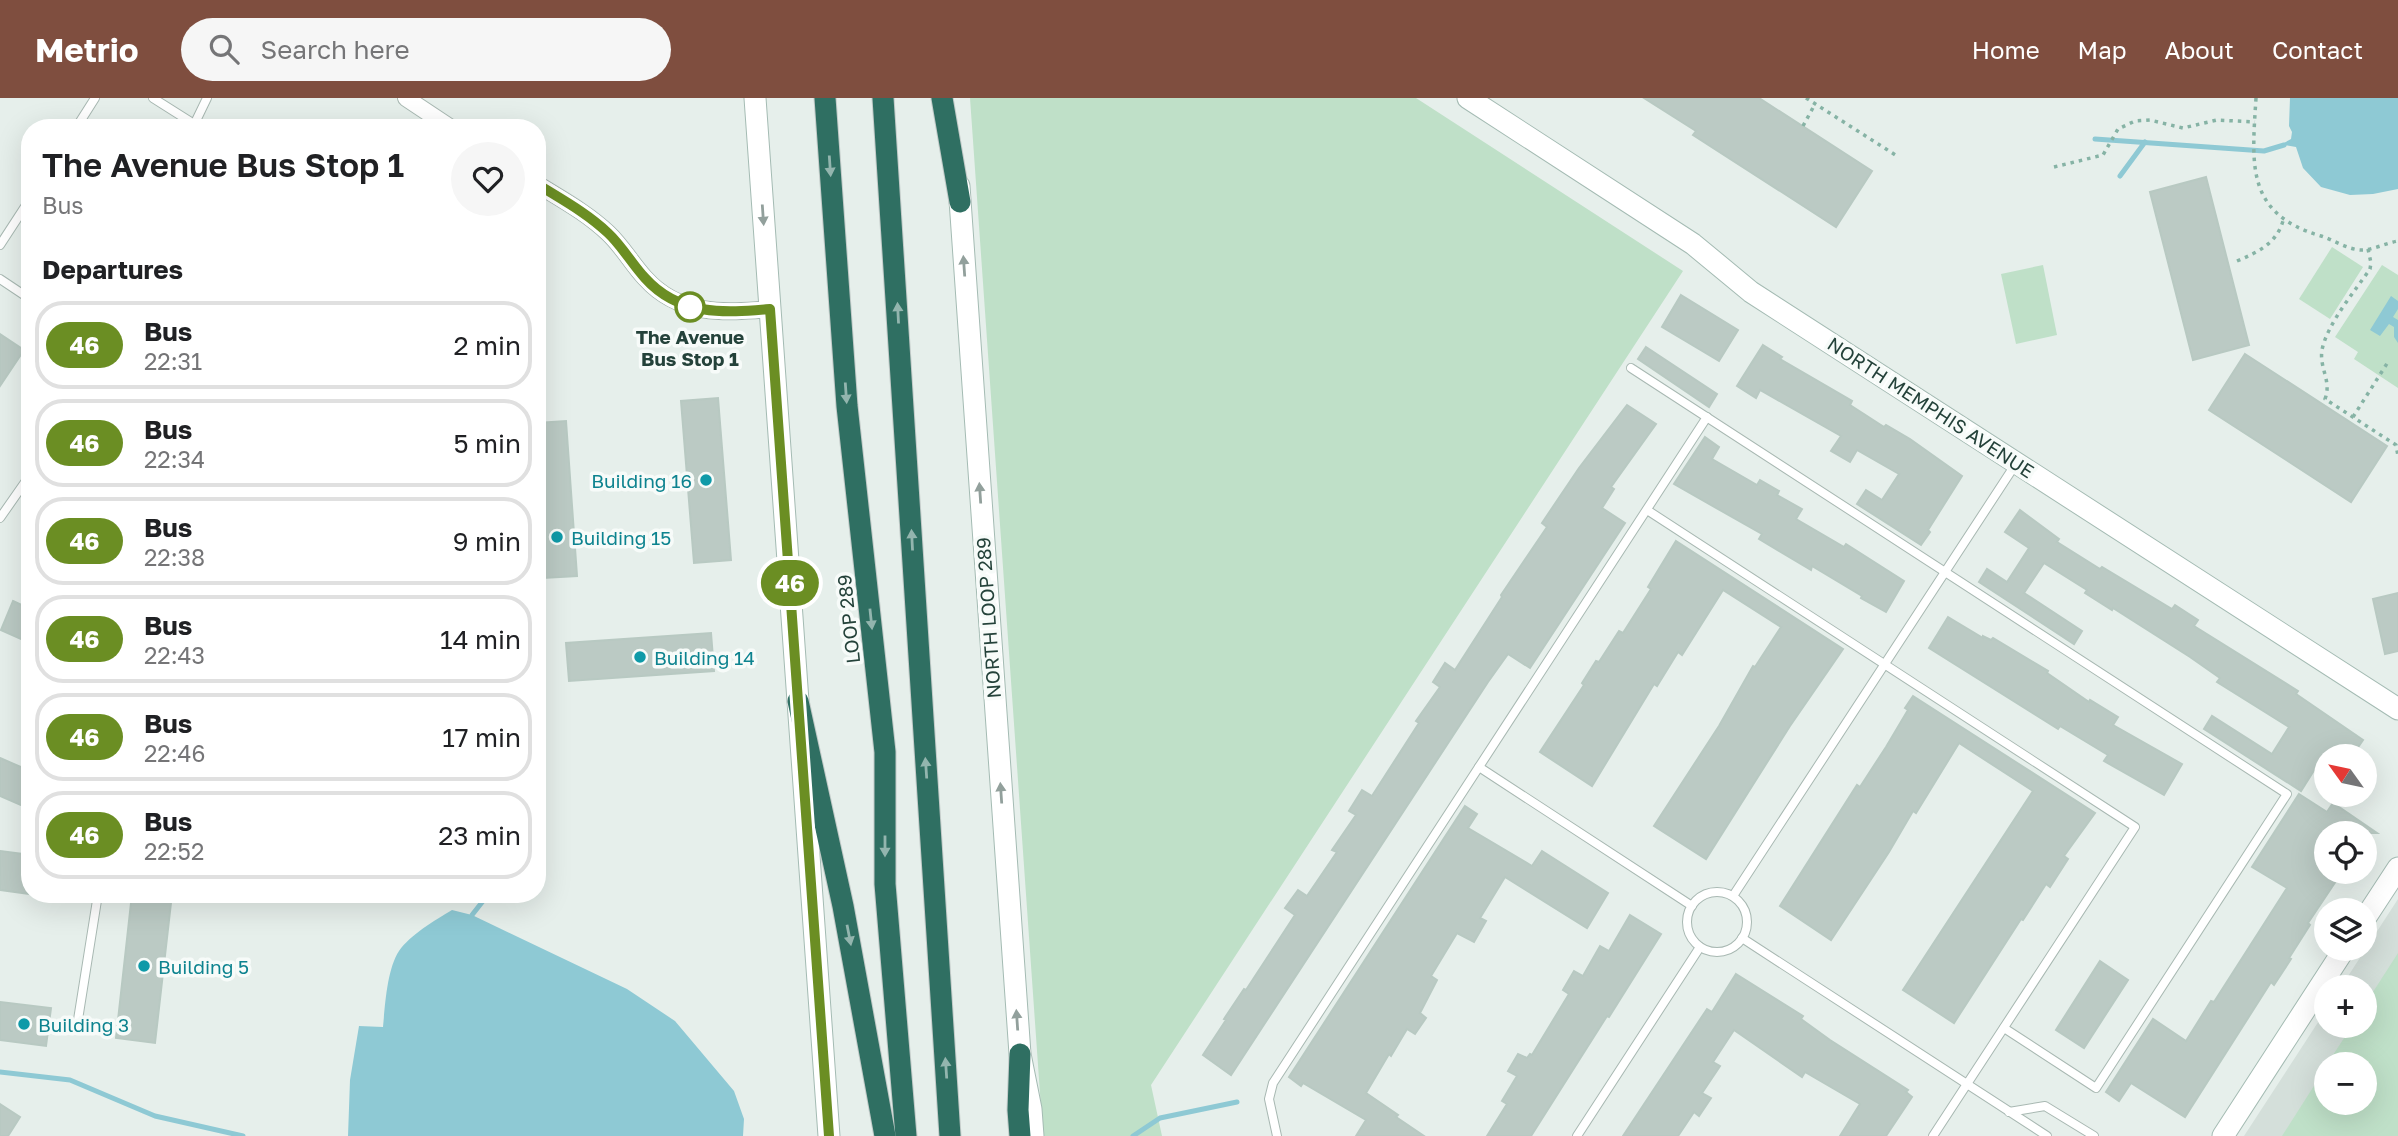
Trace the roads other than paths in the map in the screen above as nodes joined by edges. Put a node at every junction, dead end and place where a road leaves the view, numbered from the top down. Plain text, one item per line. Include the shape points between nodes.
1 (96, 98) edge
2 (153, 98) edge
3 (207, 98) edge
4 (405, 98) edge
5 (755, 98) edge
6 (825, 98) edge
7 (883, 98) edge
8 (942, 98) edge
9 (953, 98) edge
10 (1468, 98) edge
11 (82, 119) edge
12 (184, 119) edge
13 (197, 119) edge
14 (437, 119) edge
15 (546, 190) edge
16 (960, 202) junction
17 (21, 213) edge
18 (0, 245) edge
19 (0, 279) edge
20 (21, 293) edge
21 (770, 309) junction
22 (1631, 368) dead end
23 (1707, 417) junction
24 (2017, 462) junction
25 (21, 488) edge
26 (1647, 510) junction
27 (0, 518) edge
28 (1945, 572) junction
29 (1885, 664) junction
30 (798, 701) junction
31 (2398, 709) edge
32 (1479, 767) junction
33 (2398, 868) edge
34 (1734, 896) junction
35 (2377, 900) edge
36 (97, 903) edge
37 (1692, 906) junction
38 (1742, 938) junction
39 (1700, 947) junction
40 (2337, 961) edge
41 (77, 1026) dead end
42 (2004, 1028) junction
43 (1020, 1054) junction
44 (1967, 1084) junction
45 (2009, 1112) junction
46 (829, 1136) edge
47 (885, 1136) edge
48 (906, 1136) edge
49 (950, 1136) edge
50 (1020, 1136) edge
51 (1033, 1136) edge
52 (1277, 1136) edge
53 (1577, 1136) edge
54 (1933, 1136) edge
55 (2047, 1136) edge
56 (2094, 1136) edge
57 (2223, 1136) edge

1 - 11 lane
2 - 12 lane
3 - 13 lane
4 - 14 street
5 -> 21 main road
6 -> 48 highway, LOOP 289 via 847,406 886,752 885,884
49 -> 7 highway
8 - 16 highway
9 - 16 main road, NORTH LOOP 289
10 - 24 main road, NORTH MEMPHIS AVENUE via 1693,244 1751,292
15 - 21 street via 609,234 646,280 680,303 732,312
43 -> 16 main road, NORTH LOOP 289
17 - 18 lane
19 - 20 lane
21 - 30 main road
22 - 23 lane
23 - 26 lane
23 - 28 lane
24 - 28 lane
24 - 31 main road, NORTH MEMPHIS AVENUE
25 - 27 lane
26 - 29 lane
26 - 32 lane
28 - 29 lane
28 - 42 lane via 2287,794 2096,1088
29 - 34 lane
29 - 42 lane via 2135,827
30 - 46 main road
30 -> 47 highway via 843,906
32 - 37 lane
32 - 52 lane via 1273,1083 1269,1099
33 - 35 main road
34 - 37 lane via 1707,893
34 - 38 lane via 1746,912
36 - 41 lane
37 - 39 lane via 1687,925
38 - 39 lane via 1720,952
38 - 44 lane
39 - 53 lane
40 - 57 main road
42 - 44 lane
43 - 50 highway
43 - 51 main road, NORTH LOOP 289
44 - 45 lane
44 - 54 lane
45 - 55 lane
45 - 56 lane via 2045,1106

